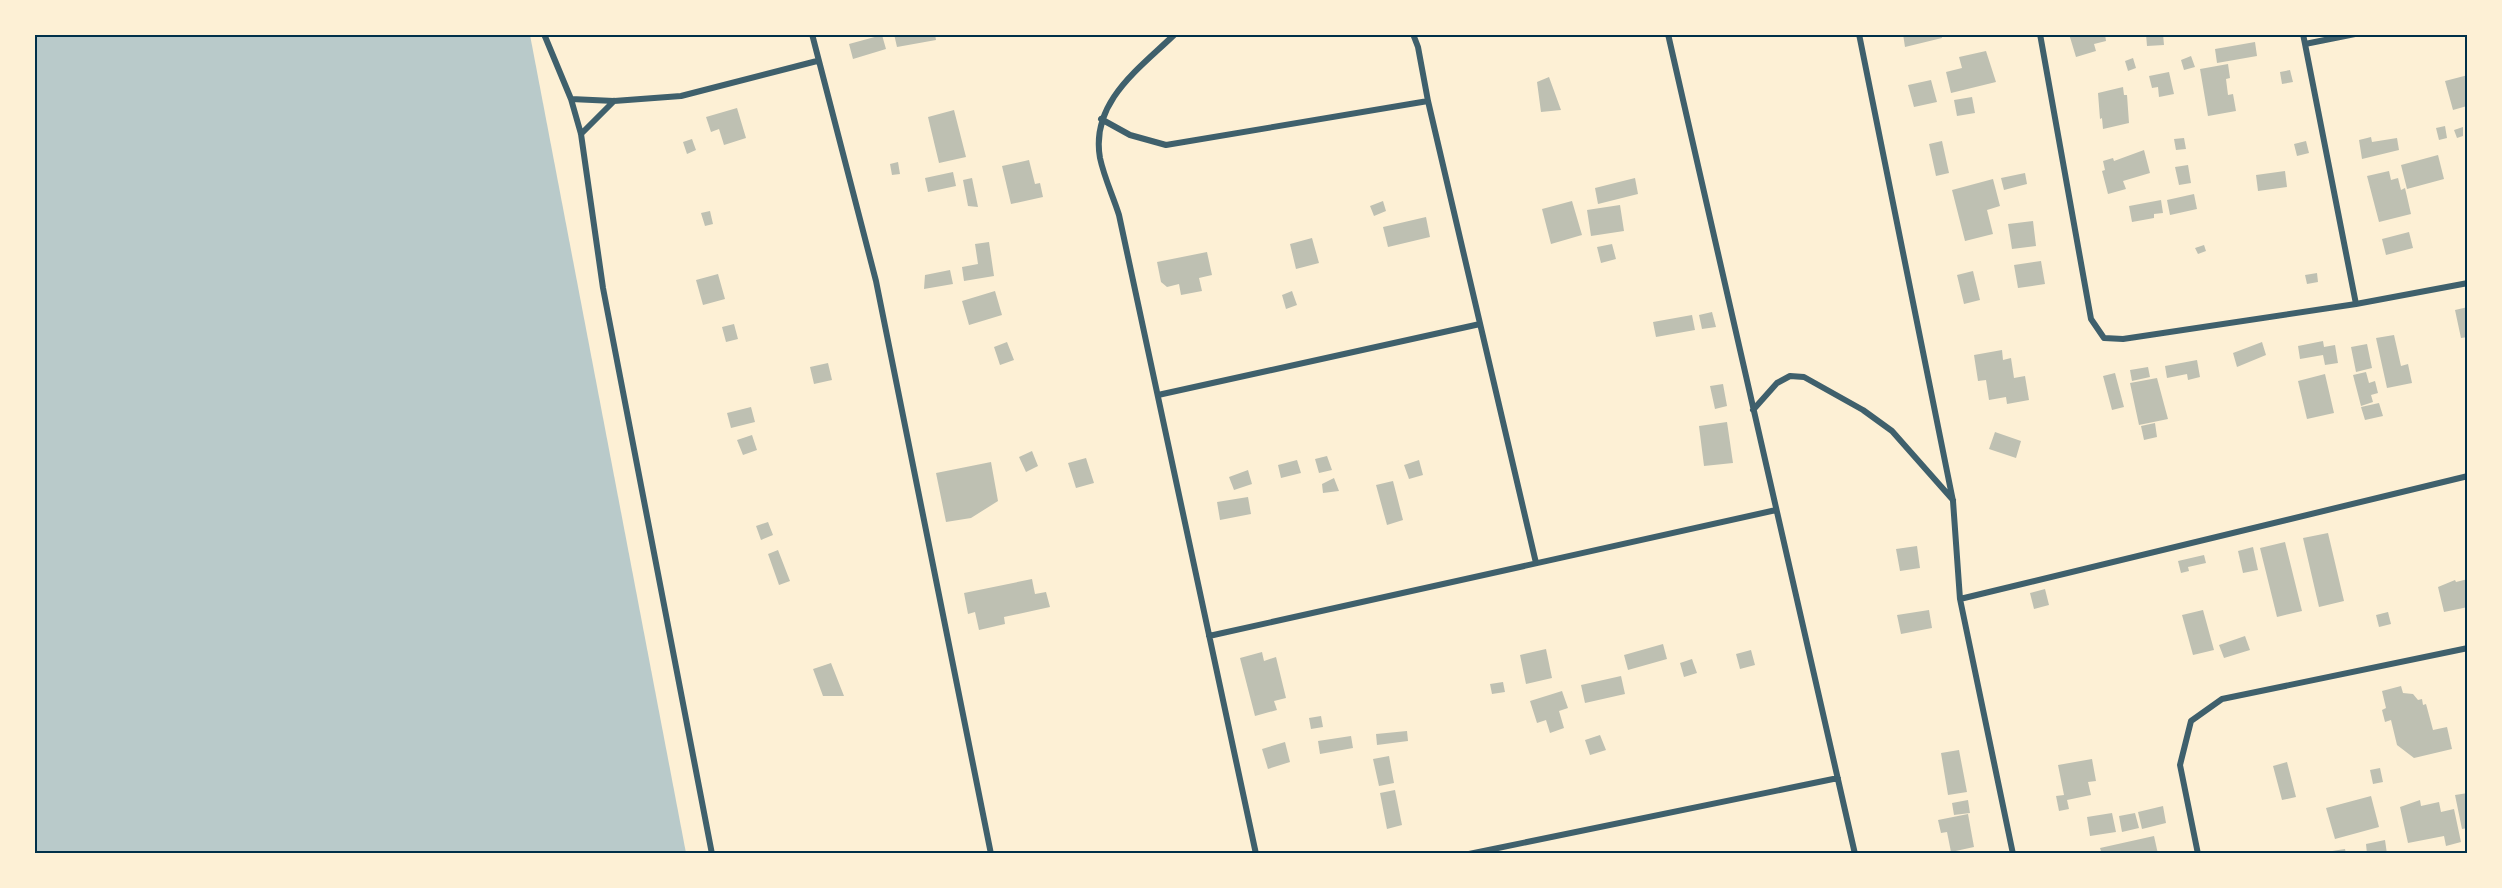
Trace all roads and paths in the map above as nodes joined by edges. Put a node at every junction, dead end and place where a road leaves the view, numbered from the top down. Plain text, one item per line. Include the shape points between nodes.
1 (544, 34) edge
2 (812, 34) edge
3 (1176, 34) edge
4 (1413, 34) edge
5 (1668, 34) edge
6 (1859, 34) edge
7 (2040, 34) edge
8 (2303, 34) edge
9 (2355, 34) edge
10 (2305, 44) junction
11 (817, 61) junction
12 (571, 99) junction
13 (614, 101) junction
14 (1428, 101) junction
15 (1101, 119) junction
16 (581, 134) junction
17 (2468, 283) edge
18 (2356, 304) junction
19 (1480, 324) junction
20 (1158, 395) junction
21 (1753, 410) junction
22 (2468, 476) edge
23 (1953, 501) junction
24 (1776, 510) junction
25 (1536, 563) junction
26 (1960, 599) junction
27 (1209, 636) junction
28 (2468, 648) edge
29 (1838, 778) junction
30 (712, 854) edge
31 (992, 854) edge
32 (1256, 854) edge
33 (1469, 854) edge
34 (1855, 854) edge
35 (2013, 854) edge
36 (2198, 854) edge

1 - 12 street
2 - 11 street
3 - 15 street via 1123,83
4 - 14 street
5 - 21 street
6 - 23 street
7 - 18 street via 2091,319 2104,338 2123,339
8 - 10 street
9 - 10 street
10 - 18 street
11 - 13 street via 681,96
11 - 31 street via 876,281
12 - 13 street
12 - 16 street
13 - 16 street
14 - 15 street via 1166,145 1130,135
14 - 19 street
15 - 20 street via 1100,157 1119,215
16 - 30 street via 603,288
17 - 18 street
19 - 20 street
19 - 25 street
20 - 27 street
21 - 23 street via 1777,383 1790,376 1804,377 1892,431
21 - 24 street
22 - 26 street
23 - 26 street
24 - 25 street
24 - 29 street
25 - 27 street
26 - 35 street
27 - 32 street
28 - 36 street via 2222,699 2191,721 2180,765
29 - 33 street
29 - 34 street

